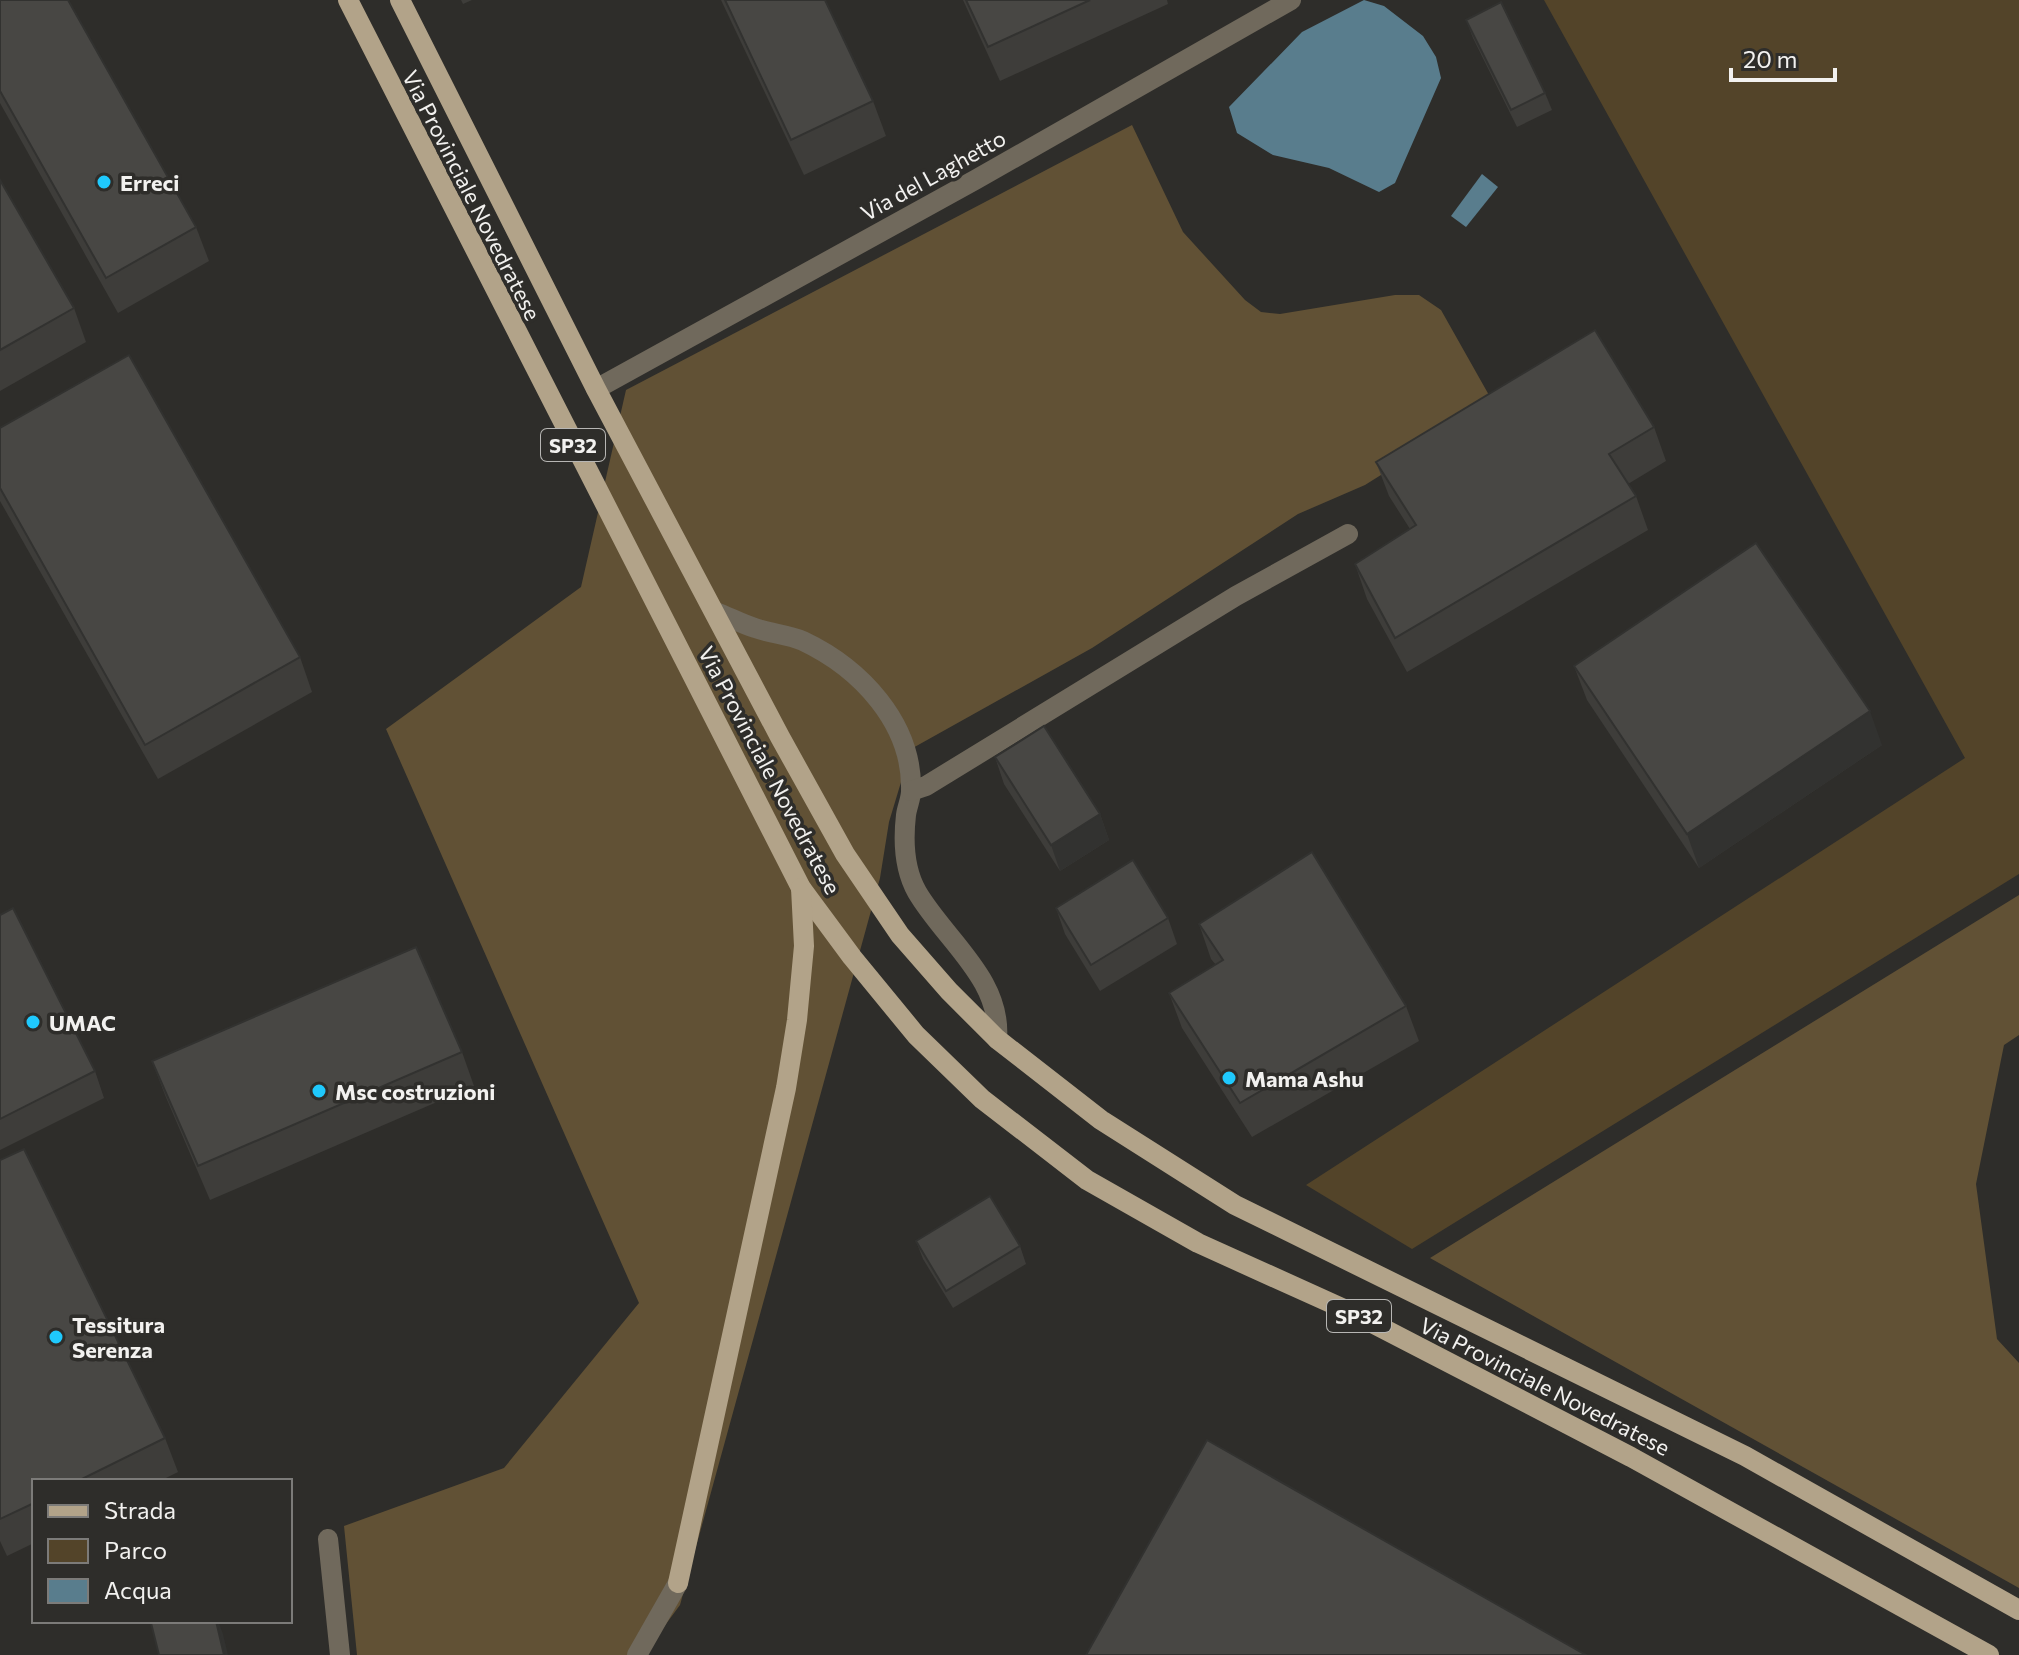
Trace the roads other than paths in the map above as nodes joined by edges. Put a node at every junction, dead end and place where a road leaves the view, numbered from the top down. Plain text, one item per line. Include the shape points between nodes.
1 (348, 0) edge
2 (400, 0) edge
3 (1291, 0) edge
4 (596, 389) junction
5 (1348, 534) dead end
6 (716, 612) junction
7 (911, 791) junction
8 (801, 888) junction
9 (997, 1039) junction
10 (328, 1539) dead end
11 (678, 1583) joint
12 (2019, 1610) edge
13 (340, 1655) edge
14 (637, 1655) edge
15 (1989, 1655) edge

1 - 8 main road, Via Provinciale Novedratese / SP32
2 - 4 main road, Via Provinciale Novedratese / SP32
3 - 4 street, Via del Laghetto
4 - 6 main road, Via Provinciale Novedratese / SP32
5 - 7 street
6 - 7 street, Via Provinciale Novedratese via 800,640 836,659 868,685 892,719
6 - 9 main road, Via Provinciale Novedratese / SP32 via 845,854 900,935
7 - 9 street, Via Provinciale Novedratese via 904,837 907,868 917,892 977,972 999,1018
8 - 11 main road via 804,946 786,1088
8 - 15 main road, Via Provinciale Novedratese / SP32 via 916,1035 982,1099 1087,1180 1198,1243 1353,1313 1631,1457
9 - 12 main road, Via Provinciale Novedratese / SP32 via 1101,1120 1235,1205 1745,1456
10 - 13 street
11 - 14 street

